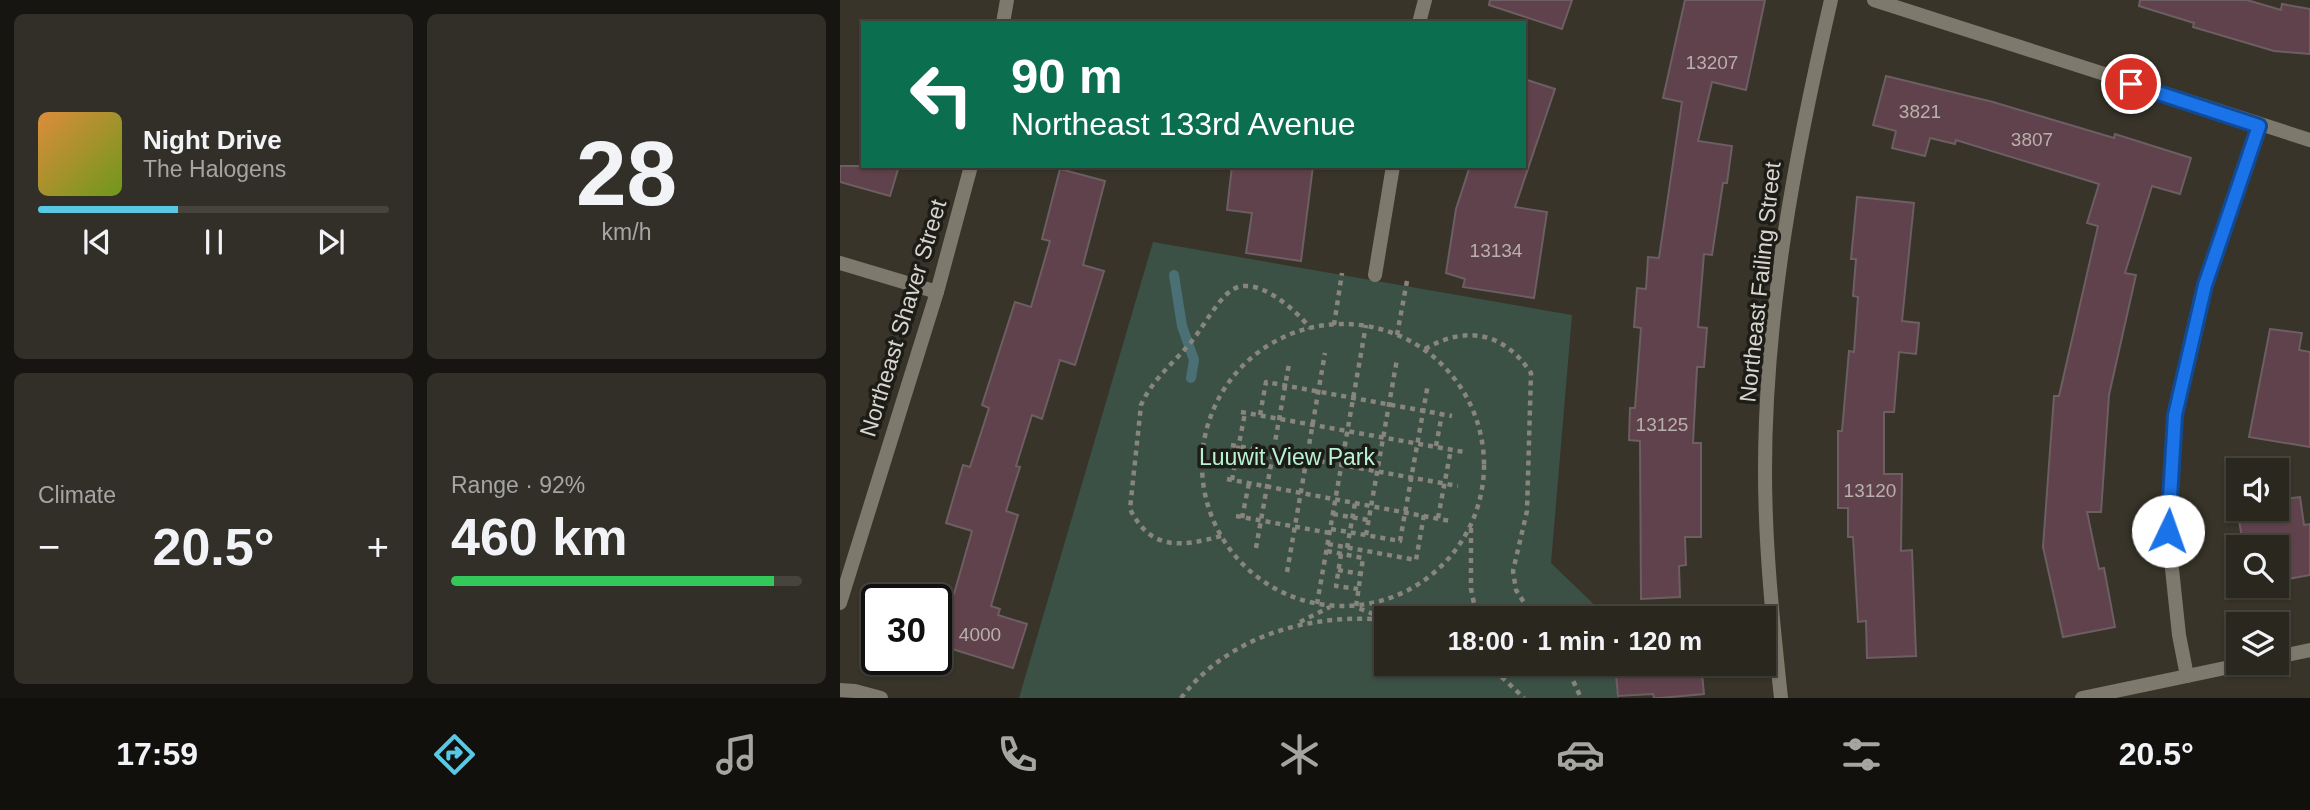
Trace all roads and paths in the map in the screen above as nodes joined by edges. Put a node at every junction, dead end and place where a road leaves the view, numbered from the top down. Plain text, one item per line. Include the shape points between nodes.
1 (1007, 0) edge
2 (1425, 0) edge
3 (1830, 0) edge
4 (1874, 0) edge
5 (1003, 21) edge
6 (1420, 21) edge
7 (2259, 126) junction
8 (2310, 140) edge
9 (970, 168) edge
10 (1393, 168) edge
11 (840, 263) edge
12 (1342, 273) dead end
13 (1375, 275) dead end
14 (1407, 281) dead end
15 (937, 292) junction
16 (1334, 325) junction
17 (1366, 325) junction
18 (1310, 328) junction
19 (1398, 335) junction
20 (1425, 349) junction
21 (1325, 353) dead end
22 (1397, 359) dead end
23 (1289, 364) dead end
24 (1428, 384) dead end
25 (1285, 386) junction
26 (1318, 392) junction
27 (1353, 398) junction
28 (1389, 404) junction
29 (1423, 411) junction
30 (1442, 414) junction
31 (1260, 415) junction
32 (1452, 416) dead end
33 (1279, 419) junction
34 (1313, 425) junction
35 (1348, 431) junction
36 (1383, 437) junction
37 (1418, 443) junction
38 (1231, 446) dead end
39 (1238, 446) junction
40 (1436, 446) junction
41 (1451, 449) junction
42 (1464, 452) dead end
43 (1273, 453) junction
44 (1307, 459) junction
45 (1342, 465) junction
46 (1377, 471) junction
47 (1412, 478) junction
48 (1249, 483) junction
49 (1444, 484) junction
50 (1267, 486) junction
51 (1458, 486) dead end
52 (1301, 493) junction
53 (1336, 499) junction
54 (1355, 502) junction
55 (1371, 505) junction
56 (1406, 512) junction
57 (1333, 514) junction
58 (1424, 515) junction
59 (1236, 516) dead end
60 (1352, 517) junction
61 (1242, 518) junction
62 (1438, 518) junction
63 (1368, 520) junction
64 (1261, 521) junction
65 (1450, 521) dead end
66 (1471, 525) junction
67 (1295, 527) junction
68 (1330, 531) junction
69 (1349, 532) junction
70 (1366, 535) junction
71 (1221, 536) junction
72 (1328, 544) junction
73 (1256, 548) dead end
74 (1347, 548) junction
75 (1327, 551) junction
76 (1341, 554) junction
77 (1339, 570) junction
78 (1287, 572) dead end
79 (1361, 574) junction
80 (1358, 589) junction
81 (840, 603) edge
82 (1317, 604) junction
83 (1475, 606) edge
84 (1526, 606) edge
85 (1330, 607) junction
86 (1356, 607) junction
87 (1374, 615) edge
88 (1374, 620) edge
89 (1293, 626) junction
90 (2310, 650) edge
91 (2289, 654) edge
92 (2226, 668) edge
93 (1503, 676) edge
94 (1571, 676) edge
95 (2187, 676) junction
96 (840, 690) edge
97 (881, 698) edge
98 (1181, 698) edge
99 (1524, 698) edge
100 (1581, 698) edge
101 (1781, 698) edge
102 (2082, 698) edge

1 - 5 street
2 - 6 street
3 - 101 street, Northeast Failing Street via 1785,221 1771,341 1766,483 1769,588
4 - 7 street
7 - 8 street
7 - 95 street via 2205,285 2175,415 2168,531
9 - 15 street, Northeast Shaver Street
10 - 13 street
11 - 15 street
12 - 16 path
14 - 19 path
15 - 81 street, Northeast Shaver Street
16 - 17 path
16 - 18 path
17 - 19 path
17 - 27 path
18 - 71 path via 1272,343 1251,359 1219,398 1209,421 1202,471 1205,496
18 - 71 path via 1254,286 1229,291 1195,337 1156,378 1142,405 1129,509 1149,536 1161,541 1200,543
19 - 20 path
20 - 66 path via 1460,386 1482,434 1483,488
20 - 84 path via 1459,335 1485,337 1520,356 1531,373 1528,501 1513,571 1516,590
21 - 26 path
22 - 28 path
23 - 25 path
24 - 29 path
25 - 26 path
25 - 31 path via 1266,382
25 - 33 path
26 - 27 path
26 - 34 path
27 - 28 path
27 - 35 path
28 - 29 path
28 - 36 path
29 - 30 path
29 - 37 path
30 - 32 path
30 - 40 path
31 - 33 path
31 - 39 path via 1243,412
33 - 34 path
33 - 43 path
34 - 35 path
34 - 44 path
35 - 36 path
35 - 45 path
36 - 37 path
36 - 46 path
37 - 40 path
37 - 47 path
38 - 39 path
39 - 43 path
39 - 48 path via 1230,480
40 - 41 path
41 - 42 path
41 - 49 path
43 - 44 path
43 - 50 path
44 - 45 path
44 - 52 path
45 - 46 path
45 - 53 path
46 - 47 path
46 - 55 path
47 - 49 path
47 - 56 path
48 - 50 path
48 - 61 path
49 - 51 path
49 - 62 path
50 - 52 path
50 - 64 path
52 - 53 path
52 - 67 path
53 - 54 path
53 - 57 path
54 - 55 path
54 - 60 path
55 - 56 path
55 - 63 path
56 - 58 path
56 - 70 path via 1400,541
57 - 60 path
57 - 68 path
58 - 62 path
58 - 74 path via 1416,560
59 - 61 path
60 - 63 path
60 - 69 path
61 - 64 path
62 - 65 path
63 - 70 path
64 - 67 path
64 - 73 path
66 - 83 path
66 - 86 path via 1449,559 1429,577 1407,592
67 - 68 path
67 - 78 path
68 - 69 path
68 - 72 path
69 - 70 path
69 - 74 path
71 - 82 path via 1259,579 1280,592
72 - 74 path
72 - 75 path
75 - 76 path
75 - 82 path
76 - 77 path
76 - 79 path via 1363,558
77 - 79 path
77 - 80 path via 1336,586
79 - 80 path
80 - 86 path
82 - 85 path
85 - 86 path
85 - 89 path
86 - 87 path
88 - 89 path via 1325,619
89 - 98 path via 1234,652
90 - 91 street
92 - 95 street
93 - 99 path
94 - 100 path
95 - 102 street
96 - 97 street

